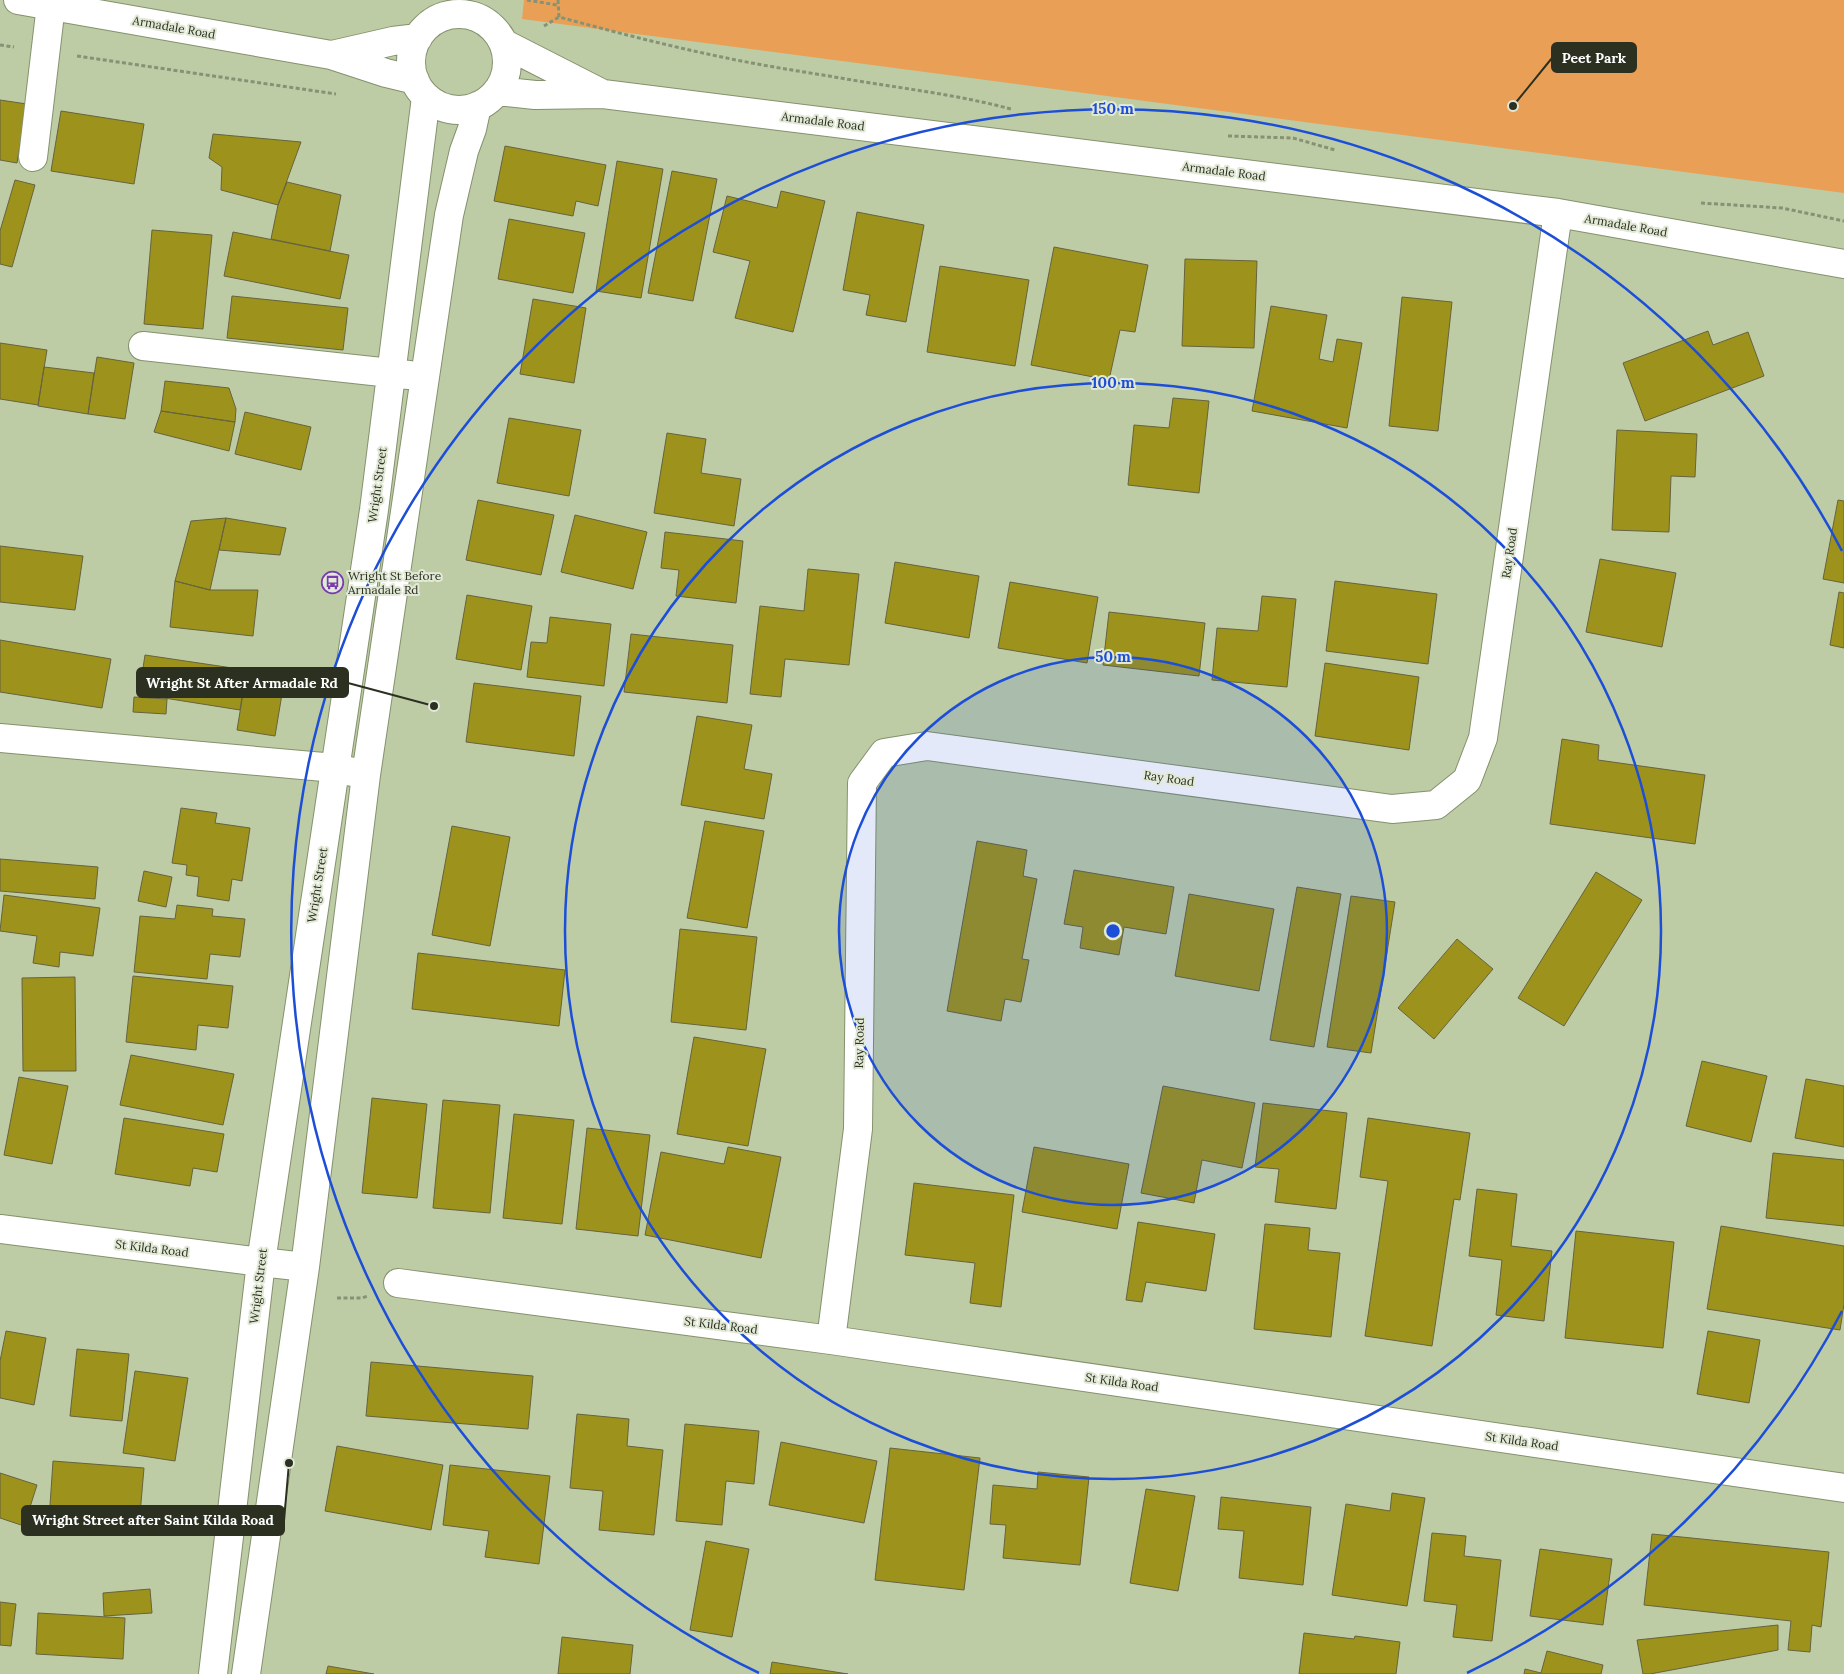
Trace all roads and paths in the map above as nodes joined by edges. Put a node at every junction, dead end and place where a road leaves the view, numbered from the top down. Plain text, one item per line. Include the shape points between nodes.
1 (18, 0) edge
2 (527, 0) edge
3 (558, 0) edge
4 (52, 5) junction
5 (557, 5) junction
6 (445, 8) edge
7 (494, 23) edge
8 (418, 38) junction
9 (0, 45) edge
10 (46, 52) junction
11 (330, 55) junction
12 (421, 89) junction
13 (342, 94) dead end
14 (603, 94) junction
15 (487, 98) junction
16 (1016, 111) dead end
17 (1224, 136) dead end
18 (1338, 150) dead end
19 (33, 157) dead end
20 (1699, 202) dead end
21 (1558, 213) junction
22 (1844, 221) edge
23 (1844, 264) edge
24 (143, 346) dead end
25 (391, 373) junction
26 (425, 376) junction
27 (0, 738) edge
28 (335, 768) junction
29 (366, 775) junction
30 (0, 1229) edge
31 (261, 1262) junction
32 (305, 1267) junction
33 (398, 1284) dead end
34 (831, 1340) junction
35 (1844, 1488) edge
36 (213, 1674) edge
37 (246, 1674) edge

1 - 4 street, Armadale Road
2 - 5 path
3 - 5 path
4 - 10 street
4 - 11 street, Armadale Road
5 - 16 path via 559,17 651,41 717,56 947,95
6 - 7 street via 456,14
6 - 8 street
7 - 14 street, Armadale Road
7 - 15 street via 507,55 507,68 504,80
8 - 11 street, Armadale Road
8 - 12 street via 411,66
9 - 10 path
10 - 13 path
10 - 19 street
11 - 12 street, Armadale Road via 386,73
12 - 15 street via 437,105 450,109 464,110
12 - 25 street, Wright Street
14 - 15 street, Armadale Road
14 - 21 street, Armadale Road
15 - 26 street via 464,151 449,214
17 - 18 path via 1293,138
20 - 22 path via 1782,208
21 - 23 street, Armadale Road
21 - 34 street, Ray Road via 1483,738 1467,780 1436,805 1392,809 927,746 884,753 862,783 858,1129
24 - 25 street
25 - 26 street
25 - 28 street, Wright Street
26 - 29 street
27 - 28 street
28 - 29 street
28 - 31 street, Wright Street
29 - 32 street
30 - 31 street, St Kilda Road
31 - 32 street, St Kilda Road
31 - 36 street, Wright Street
32 - 37 street
33 - 34 street, St Kilda Road
34 - 35 street, St Kilda Road

